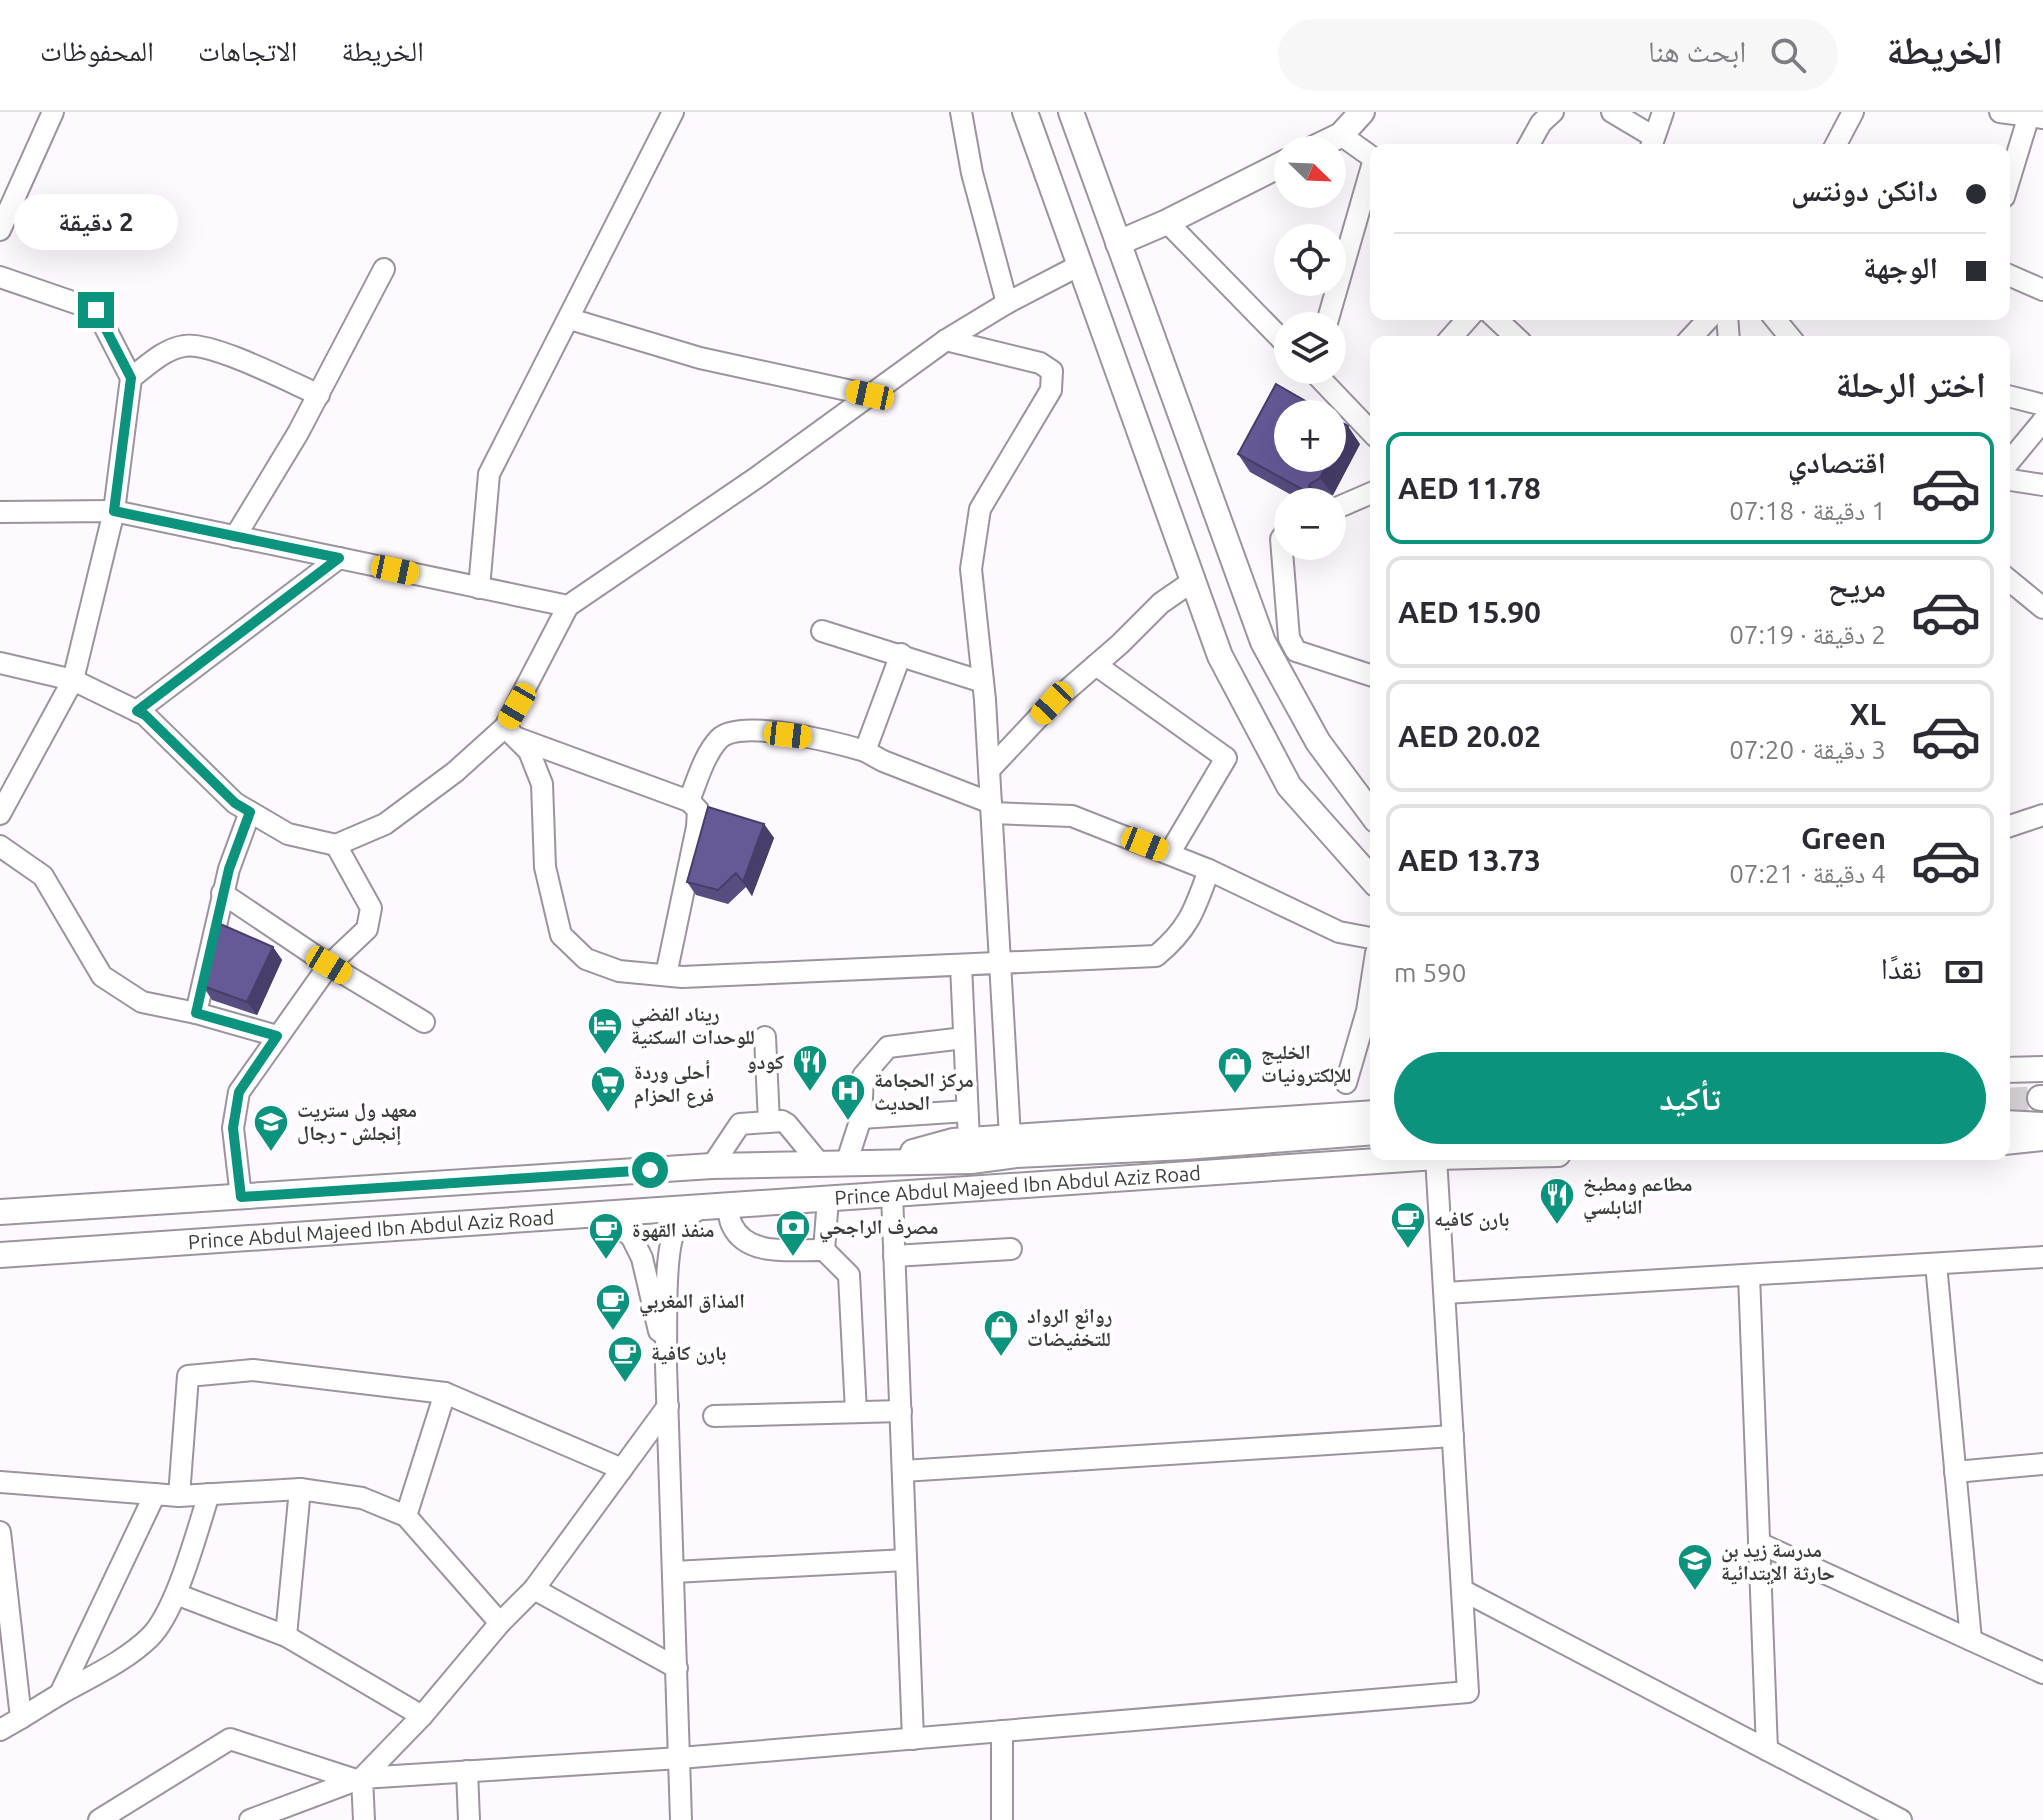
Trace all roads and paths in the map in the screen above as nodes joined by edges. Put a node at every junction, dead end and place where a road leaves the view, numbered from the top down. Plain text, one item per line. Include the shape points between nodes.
1 (53, 112) edge
2 (673, 112) edge
3 (961, 112) edge
4 (1025, 112) edge
5 (1071, 112) edge
6 (1362, 112) edge
7 (1553, 112) edge
8 (1612, 112) edge
9 (1663, 112) edge
10 (1853, 112) edge
11 (2000, 112) edge
12 (2034, 116) edge
13 (1341, 135) joint
14 (1529, 144) edge
15 (1652, 144) edge
16 (1836, 144) edge
17 (1370, 156) edge
18 (1274, 168) edge
19 (1370, 177) edge
20 (2010, 181) edge
21 (1167, 222) junction
22 (0, 230) edge
23 (1118, 243) junction
24 (1080, 265) junction
25 (384, 269) dead end
26 (2010, 276) edge
27 (0, 277) edge
28 (2043, 290) edge
29 (1007, 303) junction
30 (1330, 312) edge
31 (570, 319) junction
32 (1467, 320) edge
33 (1497, 320) edge
34 (1707, 320) edge
35 (1776, 320) edge
36 (1274, 332) edge
37 (1452, 336) edge
38 (1515, 336) edge
39 (1693, 336) edge
40 (1789, 336) edge
41 (946, 340) junction
42 (131, 378) junction
43 (1327, 384) edge
44 (319, 395) junction
45 (870, 395) junction
46 (2010, 397) edge
47 (2043, 405) edge
48 (2043, 421) edge
49 (1370, 425) edge
50 (2010, 461) edge
51 (2010, 480) edge
52 (2043, 485) edge
53 (1370, 494) edge
54 (1346, 504) edge
55 (114, 511) junction
56 (0, 512) edge
57 (235, 537) junction
58 (339, 558) junction
59 (1283, 560) edge
60 (1193, 581) junction
61 (2010, 581) edge
62 (479, 588) junction
63 (568, 606) junction
64 (2043, 608) edge
65 (822, 631) dead end
66 (901, 654) junction
67 (0, 663) edge
68 (1096, 665) junction
69 (1370, 675) edge
70 (73, 680) junction
71 (983, 682) junction
72 (137, 711) junction
73 (510, 732) junction
74 (865, 751) junction
75 (989, 770) junction
76 (689, 801) junction
77 (992, 808) junction
78 (250, 812) junction
79 (1370, 812) edge
80 (0, 814) edge
81 (2043, 815) edge
82 (2010, 825) edge
83 (336, 845) junction
84 (0, 846) edge
85 (1169, 854) junction
86 (1209, 870) junction
87 (1370, 877) edge
88 (222, 893) junction
89 (1370, 938) edge
90 (1000, 963) junction
91 (329, 965) junction
92 (961, 965) junction
93 (666, 975) junction
94 (1370, 992) edge
95 (196, 1013) junction
96 (424, 1022) dead end
97 (277, 1036) junction
98 (765, 1037) dead end
99 (964, 1038) junction
100 (2043, 1069) edge
101 (2010, 1070) edge
102 (1346, 1083) dead end
103 (1370, 1105) edge
104 (967, 1111) junction
105 (1370, 1113) edge
106 (1347, 1115) junction
107 (861, 1118) junction
108 (769, 1122) junction
109 (2010, 1123) edge
110 (2043, 1125) edge
111 (1370, 1132) edge
112 (1010, 1137) junction
113 (2043, 1138) edge
114 (969, 1140) junction
115 (2010, 1141) edge
116 (1392, 1160) edge
117 (1436, 1160) edge
118 (847, 1161) junction
119 (878, 1162) junction
120 (820, 1164) junction
121 (712, 1166) junction
122 (892, 1194) junction
123 (241, 1197) junction
124 (828, 1199) junction
125 (728, 1206) junction
126 (700, 1208) junction
127 (0, 1212) edge
128 (601, 1215) junction
129 (1011, 1249) dead end
130 (824, 1250) junction
131 (0, 1255) edge
132 (894, 1256) junction
133 (2043, 1257) edge
134 (1936, 1264) junction
135 (1749, 1275) junction
136 (1445, 1293) junction
137 (666, 1365) junction
138 (445, 1393) junction
139 (668, 1406) junction
140 (901, 1411) junction
141 (856, 1412) junction
142 (714, 1416) dead end
143 (1453, 1436) junction
144 (2043, 1464) edge
145 (622, 1469) junction
146 (903, 1471) junction
147 (1955, 1472) junction
148 (0, 1482) edge
149 (300, 1489) junction
150 (155, 1494) junction
151 (209, 1494) junction
152 (179, 1496) junction
153 (406, 1516) junction
154 (0, 1532) edge
155 (1759, 1543) junction
156 (906, 1560) junction
157 (674, 1572) junction
158 (534, 1589) junction
159 (1462, 1590) junction
160 (176, 1594) junction
161 (500, 1623) junction
162 (286, 1636) junction
163 (1971, 1640) junction
164 (677, 1668) junction
165 (2037, 1668) edge
166 (60, 1694) junction
167 (422, 1716) junction
168 (21, 1718) junction
169 (0, 1730) edge
170 (1002, 1731) junction
171 (913, 1739) junction
172 (1767, 1750) junction
173 (680, 1758) junction
174 (467, 1771) junction
175 (359, 1779) junction
176 (99, 1820) edge
177 (250, 1820) edge
178 (364, 1820) edge
179 (469, 1820) edge
180 (681, 1820) edge
181 (1002, 1820) edge
182 (1901, 1820) edge

1 - 22 street
2 - 31 street
3 - 29 street
4 - 24 main road
5 - 23 main road
6 - 13 main road
7 - 14 street
8 - 15 street
9 - 15 street
10 - 16 street
11 - 12 street
12 - 20 street
13 - 17 street
18 - 21 main road
19 - 30 street
21 - 23 main road
21 - 36 street
23 - 79 main road via 1263,642 1318,742
24 - 29 street
24 - 60 main road
25 - 44 street
26 - 28 street
27 - 42 street via 96,310
29 - 41 street
31 - 45 street via 700,358
31 - 62 street via 489,474
32 - 37 street
33 - 38 street
34 - 39 street
35 - 40 street
41 - 45 street
41 - 71 street via 1040,363 1052,371 1051,390 980,509 971,569
42 - 44 street via 164,353 185,345 208,347
42 - 55 street
43 - 49 street
44 - 57 street
45 - 63 street
46 - 47 street
48 - 50 street
51 - 52 street
53 - 54 street
55 - 56 street
55 - 57 street
55 - 70 street
57 - 58 street
58 - 62 street
58 - 72 street
59 - 69 street via 1289,638 1296,651
60 - 68 street via 1161,603
60 - 87 main road via 1220,656 1289,786
61 - 64 street
62 - 63 street
63 - 73 street
65 - 66 street
66 - 71 street
66 - 74 street
67 - 70 street
68 - 75 street
68 - 85 street via 1226,758
70 - 72 street
70 - 80 street
71 - 75 street
72 - 78 street
73 - 76 street
73 - 83 street via 385,824
73 - 93 street via 529,751 542,784 545,867 561,935 586,959 619,971
74 - 76 street via 810,737 728,731 709,754
74 - 77 street
75 - 77 street
76 - 93 street via 698,810 697,827
77 - 85 street via 1072,816
77 - 90 street
78 - 83 street via 288,834
78 - 88 street
81 - 82 street
83 - 91 street via 371,908 367,929
84 - 95 street via 43,876 102,976 142,1002
85 - 86 street
86 - 89 street via 1339,932
86 - 90 street via 1179,937 1156,956
88 - 91 street
88 - 95 street
90 - 92 street
90 - 112 street
91 - 96 street
91 - 97 street
92 - 93 street
92 - 99 street
94 - 102 street
95 - 97 street
97 - 123 street via 239,1092 233,1128
98 - 108 street
99 - 104 street
99 - 107 street via 888,1047 863,1076
100 - 101 main road
103 - 106 main road
104 - 107 street
104 - 114 street
105 - 106 main road
106 - 112 main road
107 - 118 street
108 - 120 street via 787,1124
108 - 121 street via 740,1124
109 - 110 main road
111 - 119 main road, Prince Abdul Majeed Ibn Abdul Aziz Road via 971,1161
112 - 114 main road
113 - 115 main road
114 - 119 main road
116 - 122 main road, Prince Abdul Majeed Ibn Abdul Aziz Road
117 - 136 street
118 - 119 main road, Prince Abdul Majeed Ibn Abdul Aziz Road
118 - 120 main road, Prince Abdul Majeed Ibn Abdul Aziz Road
120 - 121 main road, Prince Abdul Majeed Ibn Abdul Aziz Road
121 - 123 main road, Prince Abdul Majeed Ibn Abdul Aziz Road
122 - 124 main road, Prince Abdul Majeed Ibn Abdul Aziz Road
122 - 132 street
123 - 127 main road, Prince Abdul Majeed Ibn Abdul Aziz Road
124 - 125 main road, Prince Abdul Majeed Ibn Abdul Aziz Road
124 - 130 street
125 - 126 main road, Prince Abdul Majeed Ibn Abdul Aziz Road
125 - 130 street via 732,1225 755,1247
126 - 128 main road, Prince Abdul Majeed Ibn Abdul Aziz Road
126 - 137 street via 678,1225 671,1239
128 - 131 main road, Prince Abdul Majeed Ibn Abdul Aziz Road
128 - 137 street via 631,1236 642,1258
129 - 132 street
130 - 141 street via 851,1280
132 - 140 street
133 - 134 street
134 - 135 street
134 - 147 street
135 - 136 street
135 - 155 street
136 - 143 street
137 - 139 street
138 - 145 street
138 - 152 street via 253,1370 188,1376
138 - 153 street
139 - 145 street
139 - 157 street
140 - 141 street
140 - 146 street
141 - 142 street
143 - 146 street
143 - 159 street
144 - 147 street
145 - 158 street
146 - 156 street
147 - 163 street
148 - 150 street
149 - 151 street
149 - 153 street via 362,1498
149 - 162 street
150 - 152 street
150 - 166 street
151 - 152 street
151 - 160 street
153 - 161 street
154 - 168 street
155 - 163 street
155 - 172 street
156 - 157 street
156 - 171 street
157 - 164 street
158 - 161 street
158 - 164 street
159 - 170 street via 1468,1692
159 - 172 street
160 - 162 street
160 - 166 street via 152,1636
161 - 167 street
162 - 167 street
163 - 165 street
164 - 173 street
166 - 168 street
167 - 175 street
168 - 169 street
170 - 171 street
170 - 181 street
171 - 173 street
172 - 182 street
173 - 174 street
173 - 180 street
174 - 175 street
174 - 179 street
175 - 176 street via 230,1739
175 - 177 street
175 - 178 street

